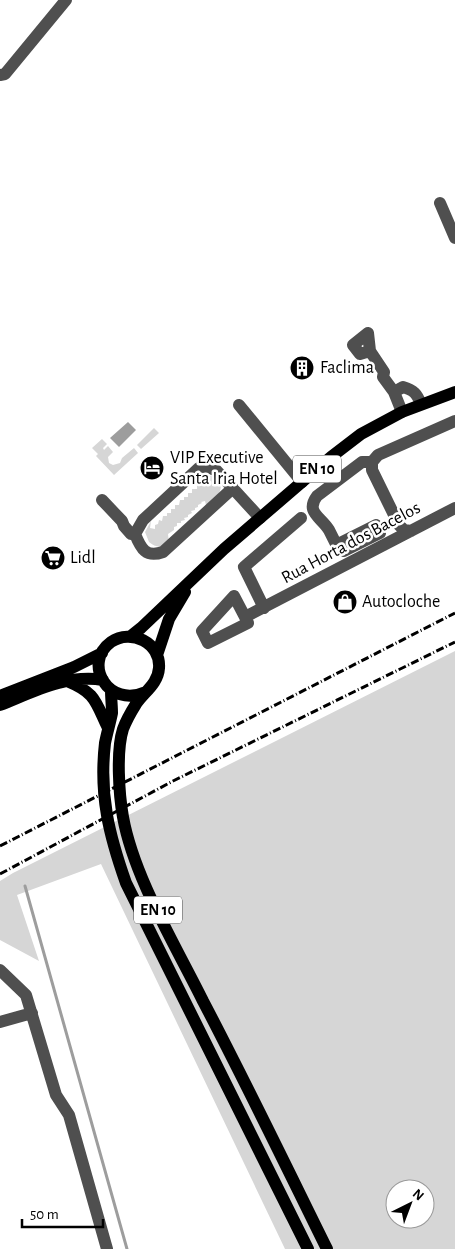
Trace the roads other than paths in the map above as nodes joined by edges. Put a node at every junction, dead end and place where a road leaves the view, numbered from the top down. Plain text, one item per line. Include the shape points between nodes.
1 (66, 0) edge
2 (2, 75) edge
3 (440, 203) dead end
4 (455, 238) edge
5 (370, 351) dead end
6 (394, 392) junction
7 (455, 392) edge
8 (421, 404) junction
9 (239, 405) dead end
10 (402, 412) junction
11 (455, 421) edge
12 (372, 462) junction
13 (302, 482) junction
14 (233, 488) junction
15 (102, 500) dead end
16 (455, 508) edge
17 (260, 518) junction
18 (301, 518) dead end
19 (122, 520) junction
20 (143, 520) junction
21 (411, 532) junction
22 (135, 534) junction
23 (372, 544) junction
24 (347, 547) junction
25 (359, 558) junction
26 (197, 574) junction
27 (264, 608) junction
28 (245, 617) dead end
29 (131, 636) junction
30 (102, 653) junction
31 (157, 656) junction
32 (67, 681) junction
33 (107, 685) junction
34 (146, 692) junction
35 (0, 696) edge
36 (0, 705) edge
37 (108, 728) junction
38 (0, 970) edge
39 (32, 1013) junction
40 (0, 1022) edge
41 (107, 1249) edge
42 (308, 1249) edge
43 (327, 1249) edge

1 - 2 street
3 - 4 street
5 - 6 street
6 - 8 street via 403,387 411,389
6 - 10 street
7 - 8 main road, EN 10
8 - 10 main road, EN 10
9 - 13 street
10 - 13 main road, EN 10 via 361,434
11 - 12 street via 378,455
12 - 21 street via 372,470 399,525
12 - 24 street via 362,462 312,502 312,510 329,530 338,548
13 - 17 main road, EN 10
14 - 17 street
14 - 20 street via 217,471 199,468
14 - 22 street via 163,552 150,554 142,549
15 - 19 street
16 - 21 street, Rua Horta dos Bacelos
17 - 26 main road, EN 10
18 - 27 street via 244,567
19 - 20 street
19 - 22 street via 131,534
20 - 22 street
21 - 23 street, Rua Horta dos Bacelos
23 - 24 street
23 - 25 street, Rua Horta dos Bacelos
24 - 25 street
25 - 27 street, Rua Horta dos Bacelos
26 - 29 main road, EN 10
26 - 31 main road, EN 10 via 169,619
27 - 28 street, Rua Horta dos Bacelos
29 - 30 main road via 113,641
29 - 31 main road via 147,642
30 - 33 main road via 100,671
30 - 35 main road
31 - 34 main road via 158,676
32 - 33 main road via 91,678
32 - 36 main road
32 - 37 main road via 93,696
33 - 34 main road via 119,695 128,697
33 - 37 main road, EN 10 via 112,712
34 - 43 main road, EN 10 via 123,730 120,754 123,818 131,846 167,930
37 - 42 main road, EN 10 via 103,786 107,821 126,883
38 - 39 street via 26,995
39 - 40 street
39 - 41 street via 56,1096 69,1115

